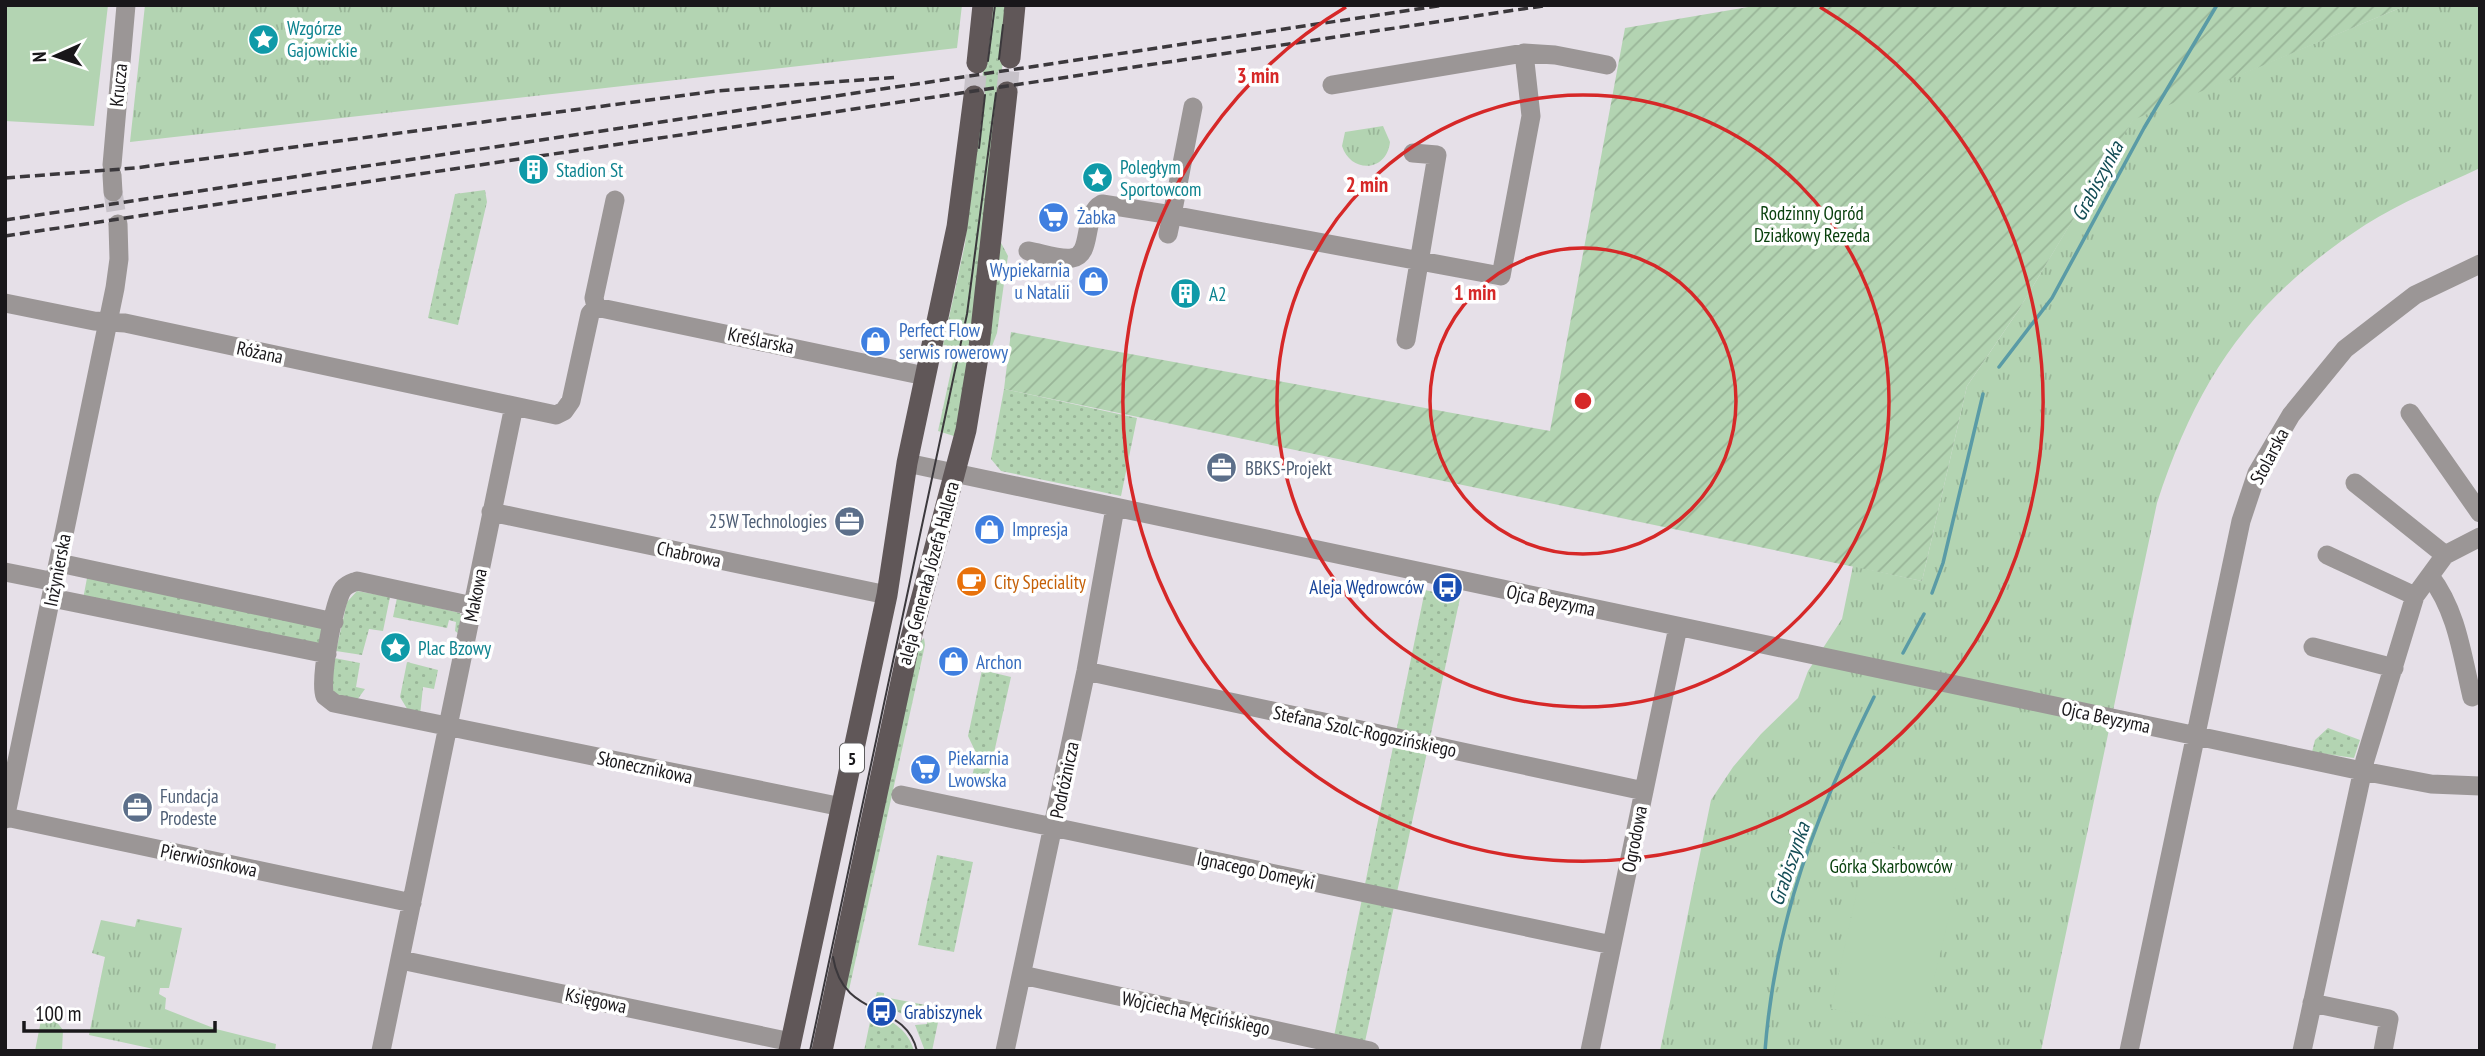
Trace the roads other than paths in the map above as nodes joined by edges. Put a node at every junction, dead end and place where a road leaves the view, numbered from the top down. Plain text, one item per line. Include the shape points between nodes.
1 (126, 5) edge
2 (983, 5) edge
3 (1015, 5) edge
4 (1524, 53) junction
5 (1010, 58) tunnel mouth
6 (977, 63) tunnel mouth
7 (1607, 65) dead end
8 (1332, 85) dead end
9 (1007, 92) tunnel mouth
10 (974, 96) tunnel mouth
11 (1194, 107) dead end
12 (1413, 153) dead end
13 (112, 178) tunnel mouth
14 (615, 200) dead end
15 (118, 224) tunnel mouth
16 (1170, 224) junction
17 (1028, 251) dead end
18 (1418, 260) junction
19 (2480, 264) edge
20 (5, 303) edge
21 (596, 307) junction
22 (108, 321) junction
23 (1406, 340) dead end
24 (926, 376) junction
25 (514, 406) junction
26 (2410, 413) dead end
27 (907, 463) junction
28 (954, 474) junction
29 (2355, 483) dead end
30 (1115, 508) junction
31 (491, 512) junction
32 (2480, 513) edge
33 (2480, 537) edge
34 (2328, 555) dead end
35 (2445, 555) junction
36 (5, 572) edge
37 (2430, 576) junction
38 (55, 581) junction
39 (887, 594) junction
40 (2415, 596) junction
41 (472, 606) junction
42 (334, 622) junction
43 (1678, 627) junction
44 (2313, 647) dead end
45 (327, 654) junction
46 (2394, 668) junction
47 (1086, 671) junction
48 (2472, 697) dead end
49 (447, 726) junction
50 (2196, 736) junction
51 (2362, 771) junction
52 (2480, 786) edge
53 (1643, 791) junction
54 (901, 795) dead end
55 (842, 807) junction
56 (6, 818) edge
57 (1054, 828) junction
58 (412, 903) junction
59 (1612, 946) junction
60 (401, 960) junction
61 (1022, 975) junction
62 (2312, 1003) junction
63 (790, 1046) edge
64 (381, 1051) edge
65 (822, 1051) edge
66 (1005, 1051) edge
67 (1370, 1051) edge
68 (1590, 1051) edge
69 (2129, 1051) edge
70 (2302, 1051) edge
71 (2383, 1051) edge

1 - 13 street, Krucza
2 - 6 main road
3 - 5 main road
4 - 7 street
4 - 8 street
4 - 18 street via 1531,116 1501,276
9 - 28 main road, aleja Generała Józefa Hallera / 5 via 978,356
10 - 24 main road, aleja Generała Józefa Hallera / 5 via 957,227
11 - 16 street
12 - 18 street via 1437,155
14 - 21 street via 594,298
15 - 22 street via 119,262
16 - 17 street via 1102,204 1091,213 1079,256 1070,259
16 - 18 street
18 - 23 street
19 - 50 street, Stolarska via 2415,295 2345,349 2284,427 2257,473 2241,522
20 - 22 street, Różana
21 - 24 street, Kreślarska
21 - 25 street via 590,314 568,407 556,415
22 - 25 street, Różana
22 - 38 street, Inżynierska
24 - 27 main road, aleja Generała Józefa Hallera / 5
25 - 31 street, Makowa
26 - 32 street
27 - 28 street, Ojca Beyzyma
27 - 39 main road, aleja Generała Józefa Hallera / 5
28 - 30 street, Ojca Beyzyma
28 - 65 main road, aleja Generała Józefa Hallera / 5 via 908,649
29 - 35 street
30 - 43 street, Ojca Beyzyma
30 - 47 street, Podróżnicza
31 - 39 street, Chabrowa
31 - 41 street, Makowa
33 - 35 street
34 - 40 street
35 - 37 street
36 - 38 street
37 - 40 street
37 - 48 street via 2457,631
38 - 42 street
38 - 45 street
38 - 56 street, Inżynierska
39 - 55 main road, aleja Generała Józefa Hallera / 5
40 - 46 street
41 - 42 street via 354,582 342,591
41 - 49 street, Makowa
42 - 45 street
43 - 50 street, Ojca Beyzyma
43 - 53 street, Ogrodowa
44 - 46 street
45 - 49 street via 321,688 329,701
46 - 51 street
47 - 53 street, Stefana Szolc-Rogozińskiego
47 - 57 street, Podróżnicza
49 - 55 street, Słonecznikowa
49 - 58 street, Makowa
50 - 51 street, Ojca Beyzyma
50 - 69 street, Stolarska
51 - 52 street, Ojca Beyzyma via 2431,784
51 - 62 street
53 - 59 street, Ogrodowa
54 - 57 street, Ignacego Domeyki
55 - 63 main road, aleja Generała Józefa Hallera / 5
56 - 58 street, Pierwiosnkowa
57 - 59 street, Ignacego Domeyki
57 - 61 street, Podróżnicza
58 - 60 street, Makowa
59 - 68 street, Ogrodowa
60 - 63 street, Księgowa
60 - 64 street, Makowa
61 - 66 street, Podróżnicza
61 - 67 street, Wojciecha Męcińskiego
62 - 70 street
62 - 71 street via 2389,1019

